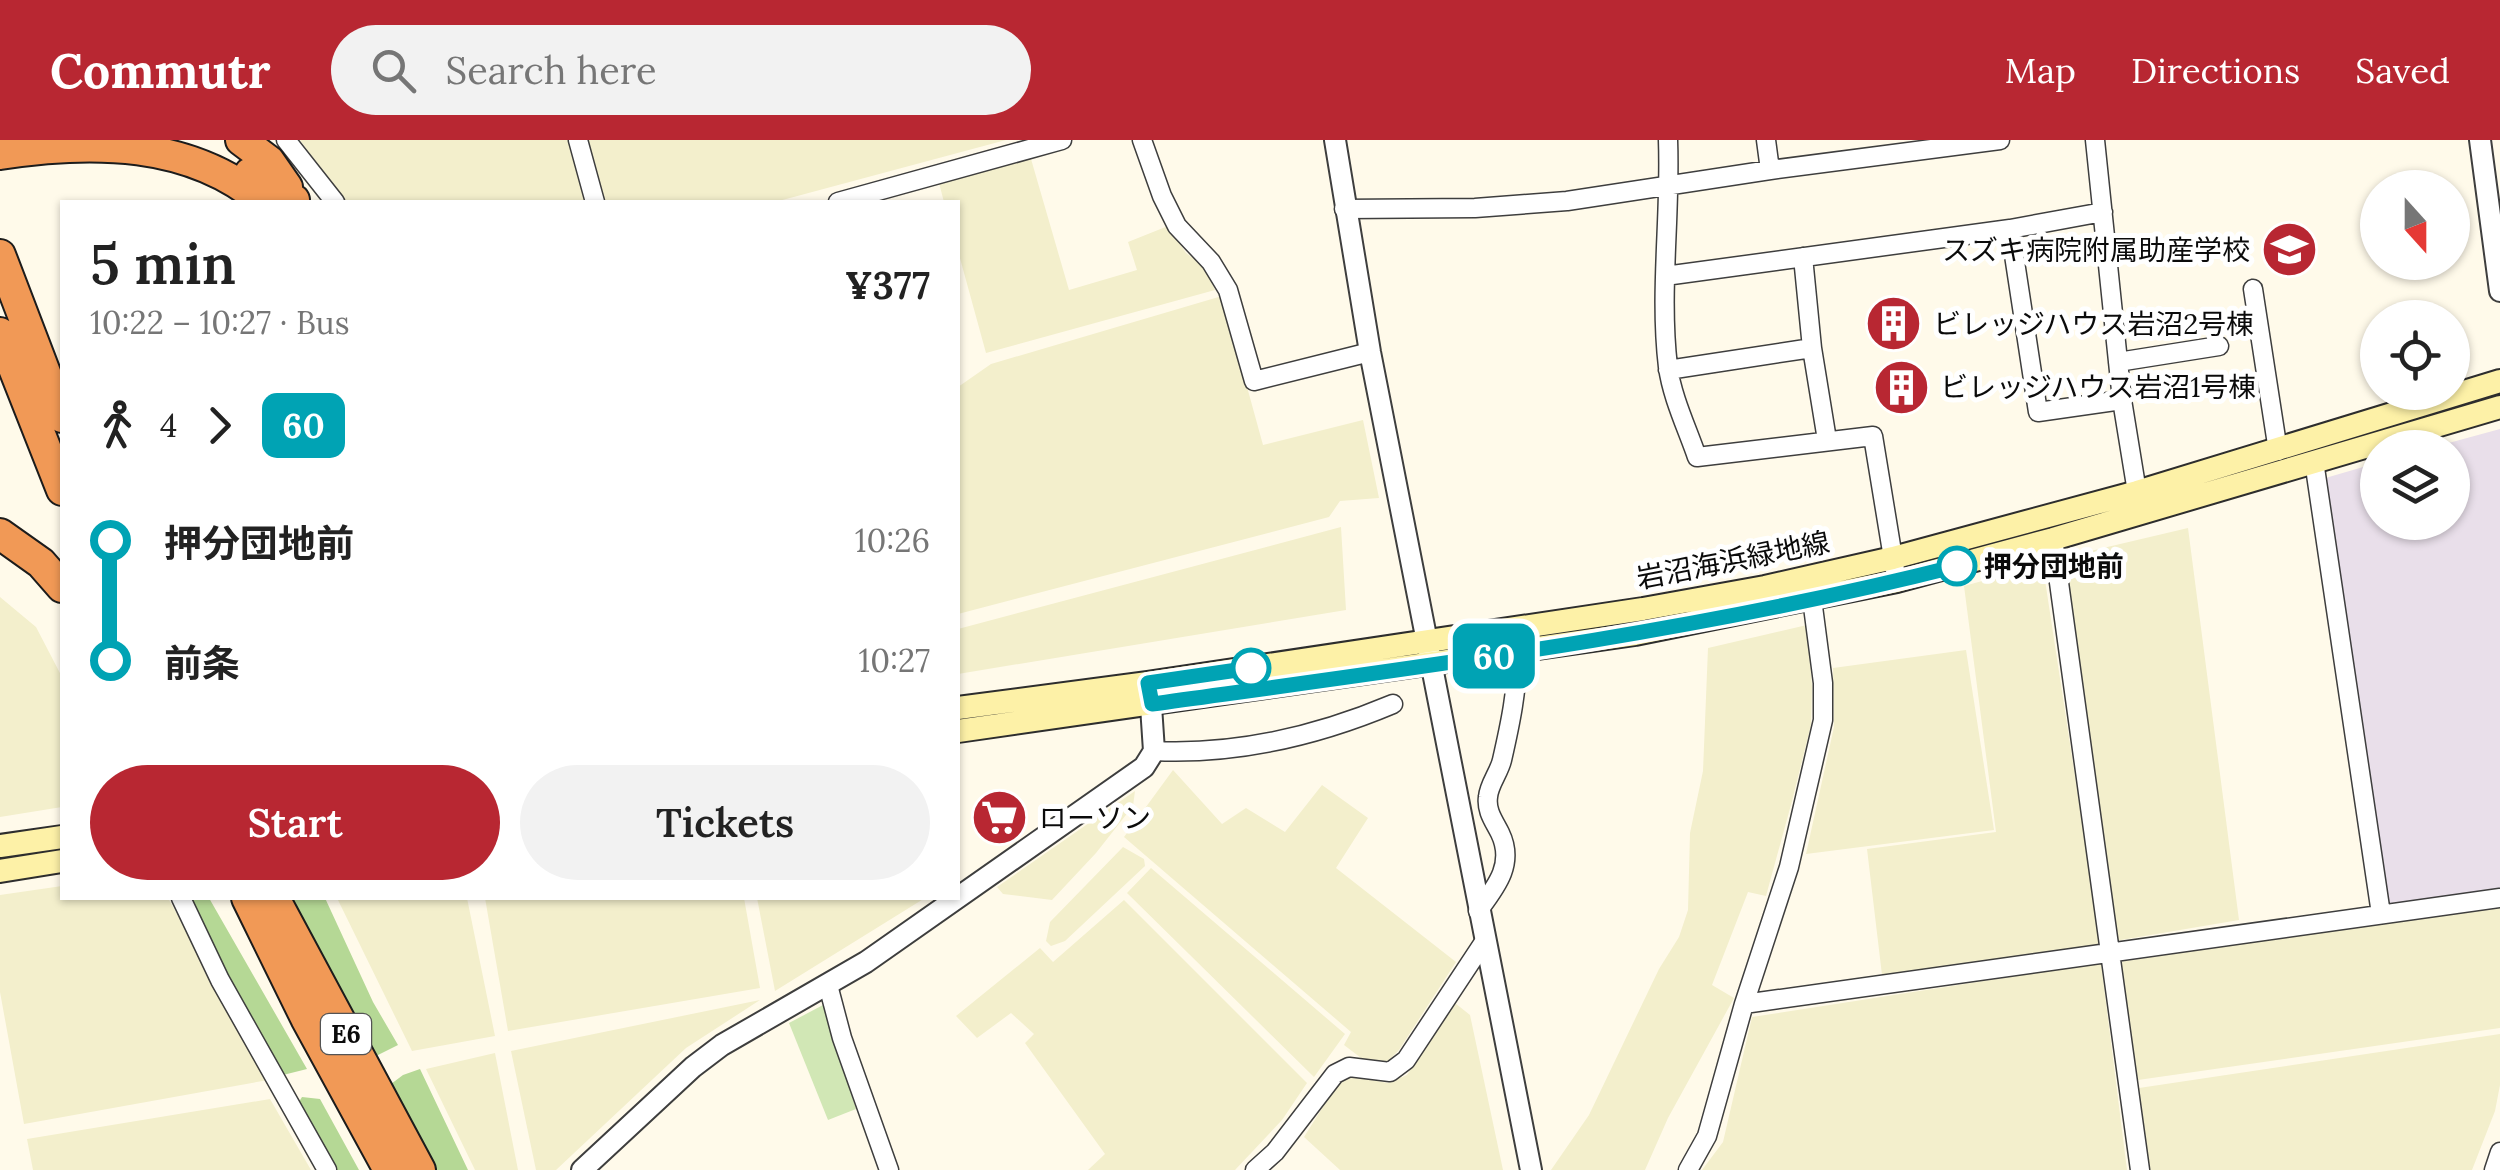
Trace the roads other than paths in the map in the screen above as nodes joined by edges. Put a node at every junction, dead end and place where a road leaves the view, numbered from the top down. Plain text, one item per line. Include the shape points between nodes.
1 (175, 140) edge
2 (241, 140) edge
3 (286, 140) edge
4 (578, 140) edge
5 (1062, 140) edge
6 (1142, 140) edge
7 (1334, 140) edge
8 (1668, 140) edge
9 (1766, 140) edge
10 (2000, 140) edge
11 (2095, 140) edge
12 (2480, 140) edge
13 (1935, 144) edge
14 (0, 154) edge
15 (1770, 170) junction
16 (1670, 186) junction
17 (280, 200) edge
18 (281, 200) edge
19 (283, 200) edge
20 (334, 200) edge
21 (594, 200) edge
22 (845, 200) edge
23 (1344, 209) junction
24 (2104, 212) junction
25 (2010, 229) junction
26 (0, 255) edge
27 (1802, 257) junction
28 (1666, 276) junction
29 (2253, 288) dead end
30 (2500, 291) edge
31 (0, 333) edge
32 (2219, 346) dead end
33 (1812, 348) junction
34 (1370, 352) junction
35 (2118, 362) junction
36 (1668, 370) junction
37 (2500, 381) edge
38 (2122, 400) junction
39 (2500, 408) edge
40 (60, 412) edge
41 (1827, 440) junction
42 (2278, 451) junction
43 (2314, 460) junction
44 (60, 485) edge
45 (2136, 492) junction
46 (0, 534) edge
47 (2053, 539) junction
48 (1895, 570) junction
49 (60, 585) edge
50 (1812, 599) junction
51 (1426, 640) junction
52 (1517, 652) junction
53 (1431, 665) junction
54 (1150, 694) junction
55 (1393, 704) dead end
56 (960, 708) edge
57 (960, 731) edge
58 (1154, 751) junction
59 (60, 837) edge
60 (0, 846) edge
61 (60, 861) edge
62 (0, 871) edge
63 (960, 895) edge
64 (2500, 898) edge
65 (183, 900) edge
66 (237, 900) edge
67 (248, 900) edge
68 (275, 900) edge
69 (952, 900) edge
70 (1478, 910) junction
71 (2381, 914) junction
72 (1484, 942) junction
73 (2110, 953) junction
74 (828, 985) junction
75 (1744, 1004) junction
76 (306, 1018) junction
77 (2500, 1152) edge
78 (328, 1170) edge
79 (389, 1170) edge
80 (420, 1170) edge
81 (582, 1170) edge
82 (889, 1170) edge
83 (1255, 1170) edge
84 (1530, 1170) edge
85 (1688, 1170) edge
86 (2140, 1170) edge
87 (2494, 1170) edge

1 - 18 highway via 220,155
2 - 19 highway via 269,161
3 - 20 street
4 - 21 street
5 - 22 street
6 - 34 street via 1177,226 1228,290 1254,381
7 - 23 street
8 - 16 street
9 - 15 street
10 - 13 street
11 - 24 street
12 - 30 street
13 - 15 street
14 - 17 highway via 87,146 152,150 210,166
15 - 16 street
16 - 23 street via 1475,208
16 - 28 street
23 - 34 street
24 - 25 street
24 - 35 street
25 - 27 street
25 - 38 street via 2038,412
26 - 40 highway
27 - 28 street
27 - 33 street
28 - 36 street
29 - 42 street
31 - 44 highway
32 - 35 street
33 - 36 street
33 - 41 street
34 - 51 street
35 - 38 street
36 - 41 street via 1696,456
37 - 42 main road, 岩沼海浜緑地線
38 - 45 street
39 - 43 main road, 岩沼海浜緑地線
41 - 48 street via 1873,436
42 - 45 main road, 岩沼海浜緑地線
43 - 47 main road, 岩沼海浜緑地線
43 - 71 street
45 - 48 main road, 岩沼海浜緑地線
46 - 49 highway
47 - 48 main road, 岩沼海浜緑地線
47 - 73 street
48 - 50 main road, 岩沼海浜緑地線
48 - 51 main road, 岩沼海浜緑地線
50 - 52 main road, 岩沼海浜緑地線
50 - 75 street via 1823,720 1789,867
51 - 53 street
51 - 54 main road, 岩沼海浜緑地線
52 - 53 main road, 岩沼海浜緑地線
52 - 70 street via 1501,765 1488,794 1505,864
53 - 54 main road, 岩沼海浜緑地線
53 - 70 street
54 - 56 main road, 岩沼海浜緑地線
54 - 57 main road, 岩沼海浜緑地線
54 - 58 street
55 - 58 street via 1289,740
58 - 63 street via 1118,787
59 - 60 main road
61 - 62 main road
64 - 71 street
65 - 78 street via 220,980
66 - 76 highway
67 - 76 highway, E6
68 - 80 highway, E6
69 - 74 street
70 - 72 street
71 - 73 street
72 - 83 street via 1406,1060 1390,1072 1348,1068 1336,1074
72 - 84 street
73 - 75 street
73 - 86 street
74 - 81 street via 722,1044
74 - 82 street
75 - 85 street via 1707,1136
76 - 79 highway, E6
77 - 87 street

